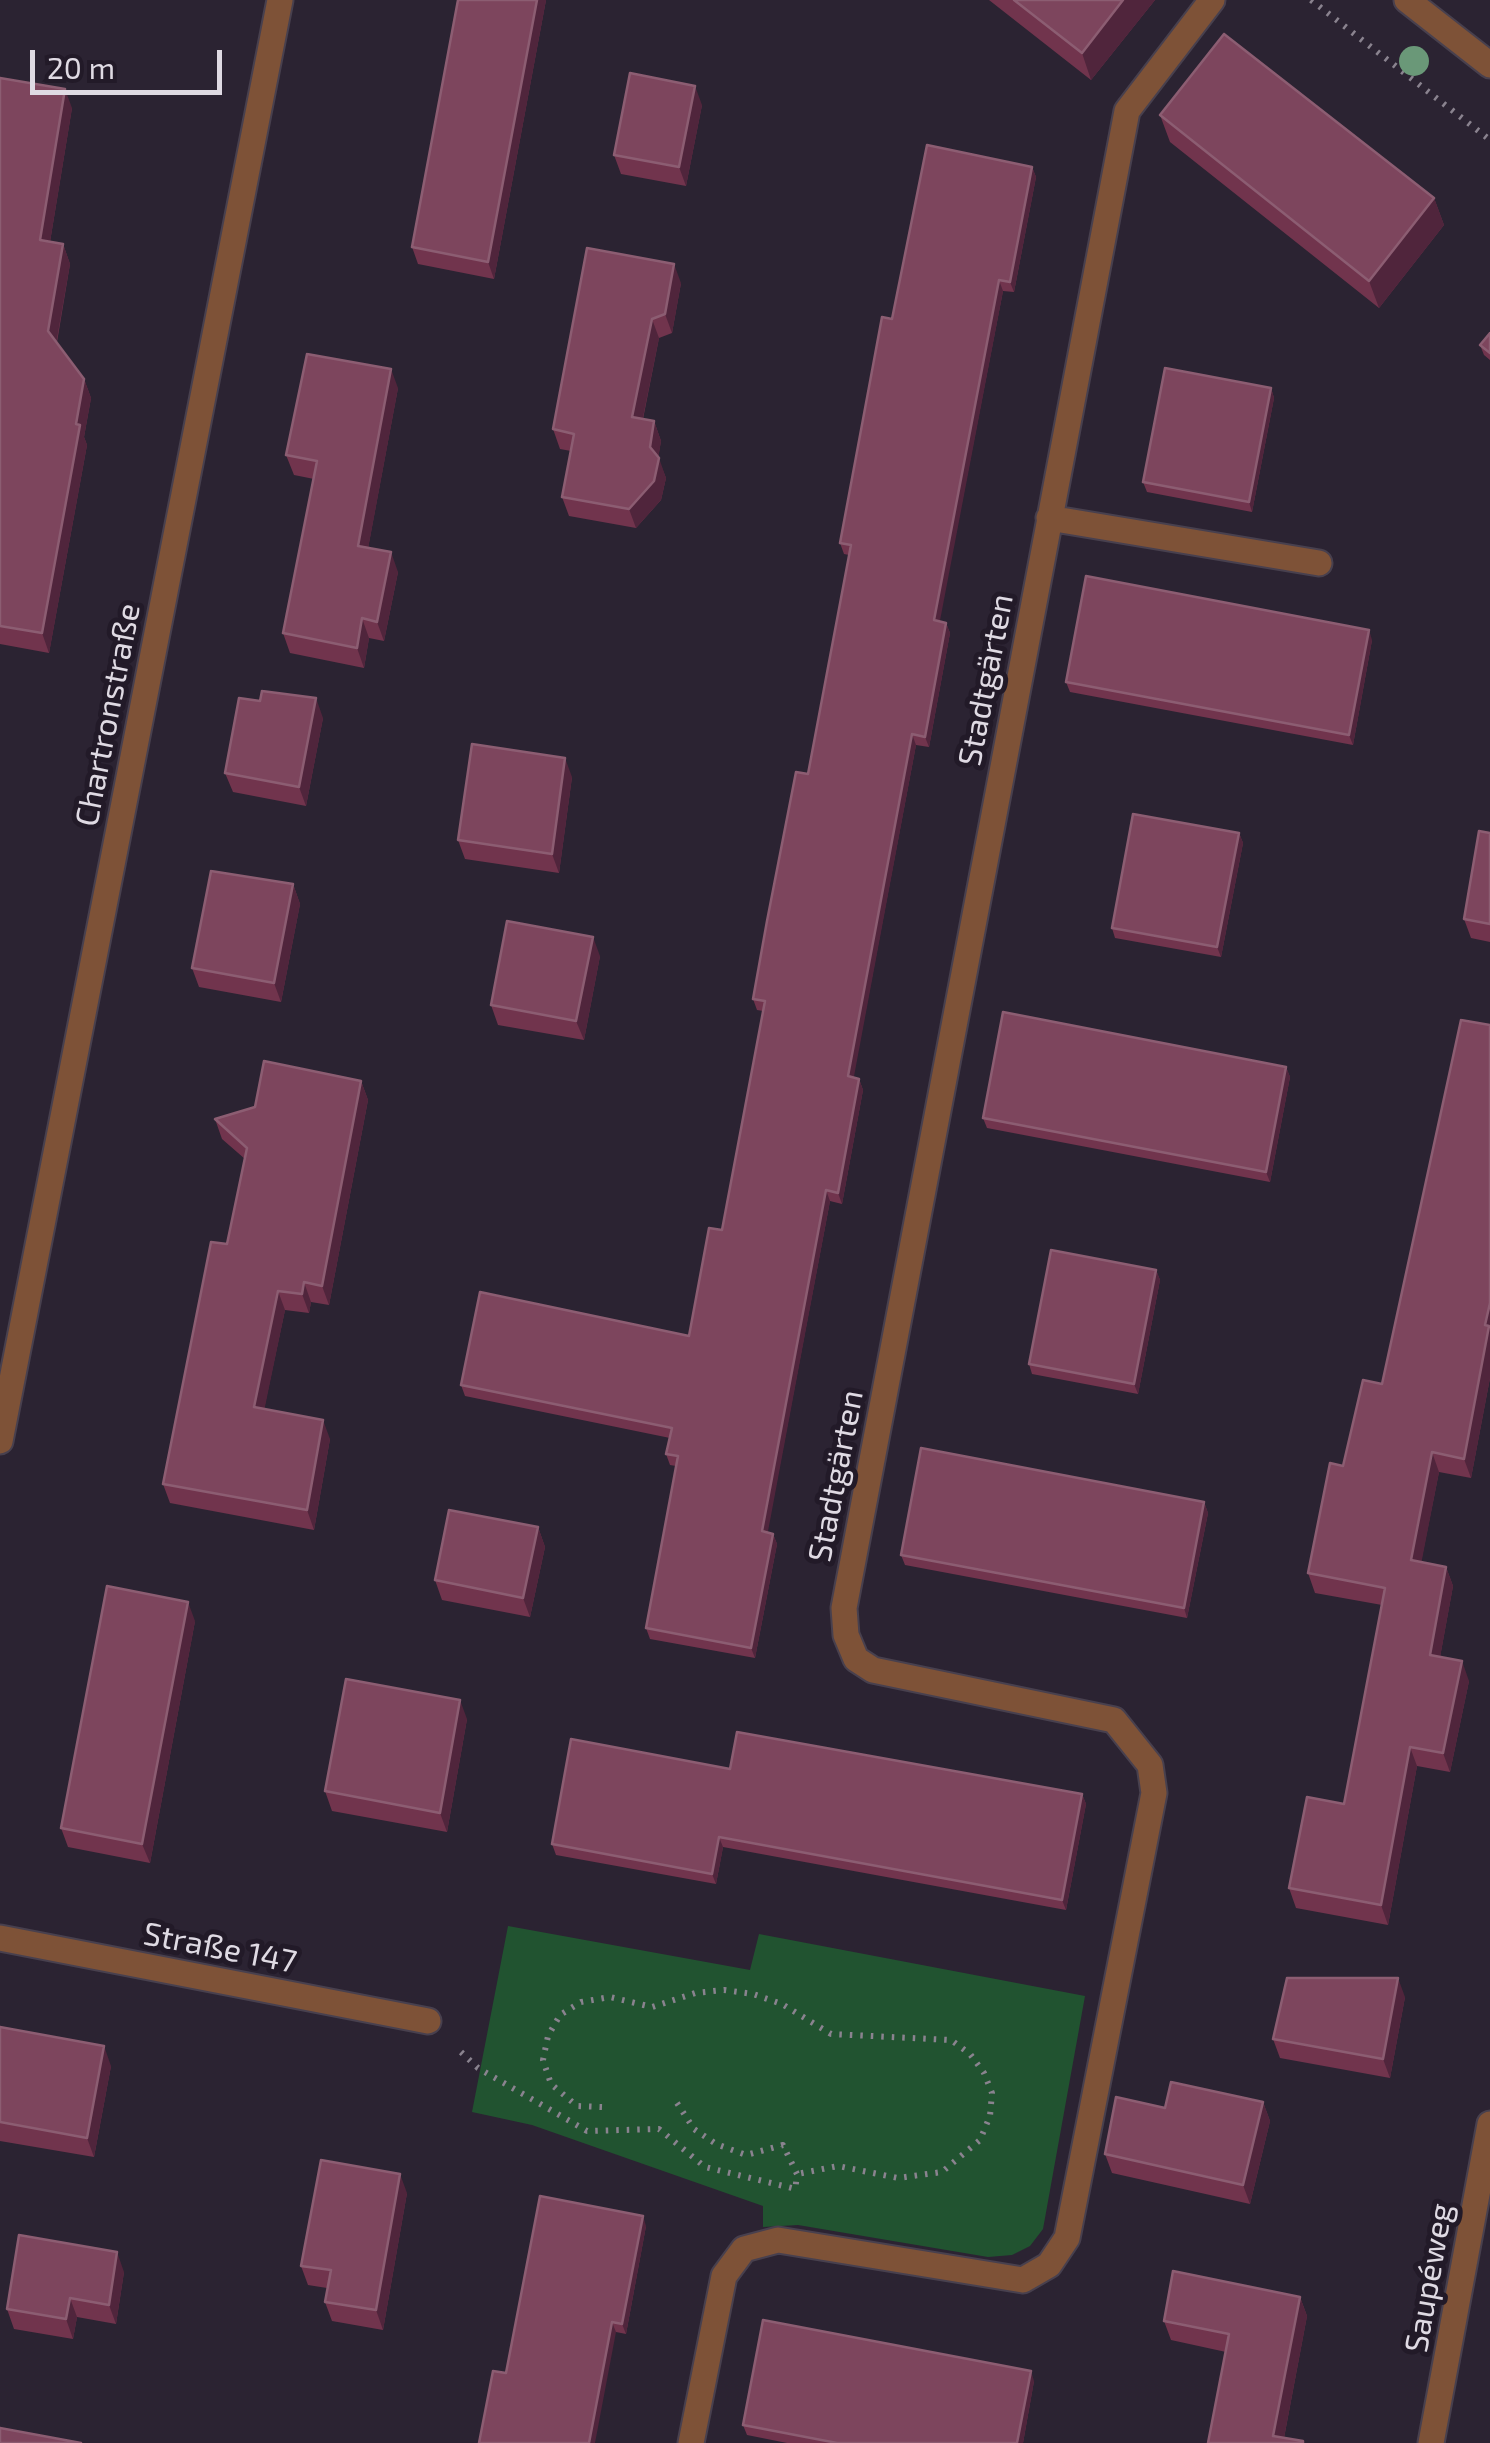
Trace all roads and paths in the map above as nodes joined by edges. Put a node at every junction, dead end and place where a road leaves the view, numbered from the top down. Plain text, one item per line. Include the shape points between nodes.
1 (280, 0) edge
2 (1212, 0) edge
3 (1311, 0) edge
4 (1408, 0) edge
5 (1490, 64) edge
6 (1490, 140) edge
7 (1049, 518) junction
8 (1318, 563) dead end
9 (0, 1442) edge
10 (0, 1938) edge
11 (428, 2021) joint
12 (677, 2103) dead end
13 (602, 2107) dead end
14 (1490, 2124) edge
15 (796, 2189) dead end
16 (692, 2443) edge
17 (1431, 2443) edge

1 - 9 street, Chartronstraße
2 - 7 street, Stadtgärten via 1127,111
3 - 6 path
4 - 5 street
7 - 8 street
7 - 16 street, Stadtgärten via 844,1608 846,1635 856,1658 874,1670 1114,1720 1150,1765 1154,1793 1068,2238 1049,2265 1023,2280 778,2240 744,2249 724,2276
10 - 11 street, Straße 147
11 - 15 path via 478,2068 587,2130 659,2130 706,2167
12 - 13 path via 694,2130 716,2144 746,2155 783,2146 797,2174 838,2166 898,2178 942,2172 962,2159 980,2140 992,2093 970,2054 951,2040 831,2034 782,2004 724,1990 652,2007 610,1997 581,2002 560,2016 543,2060 551,2084 577,2106
14 - 17 street, Saupéweg

